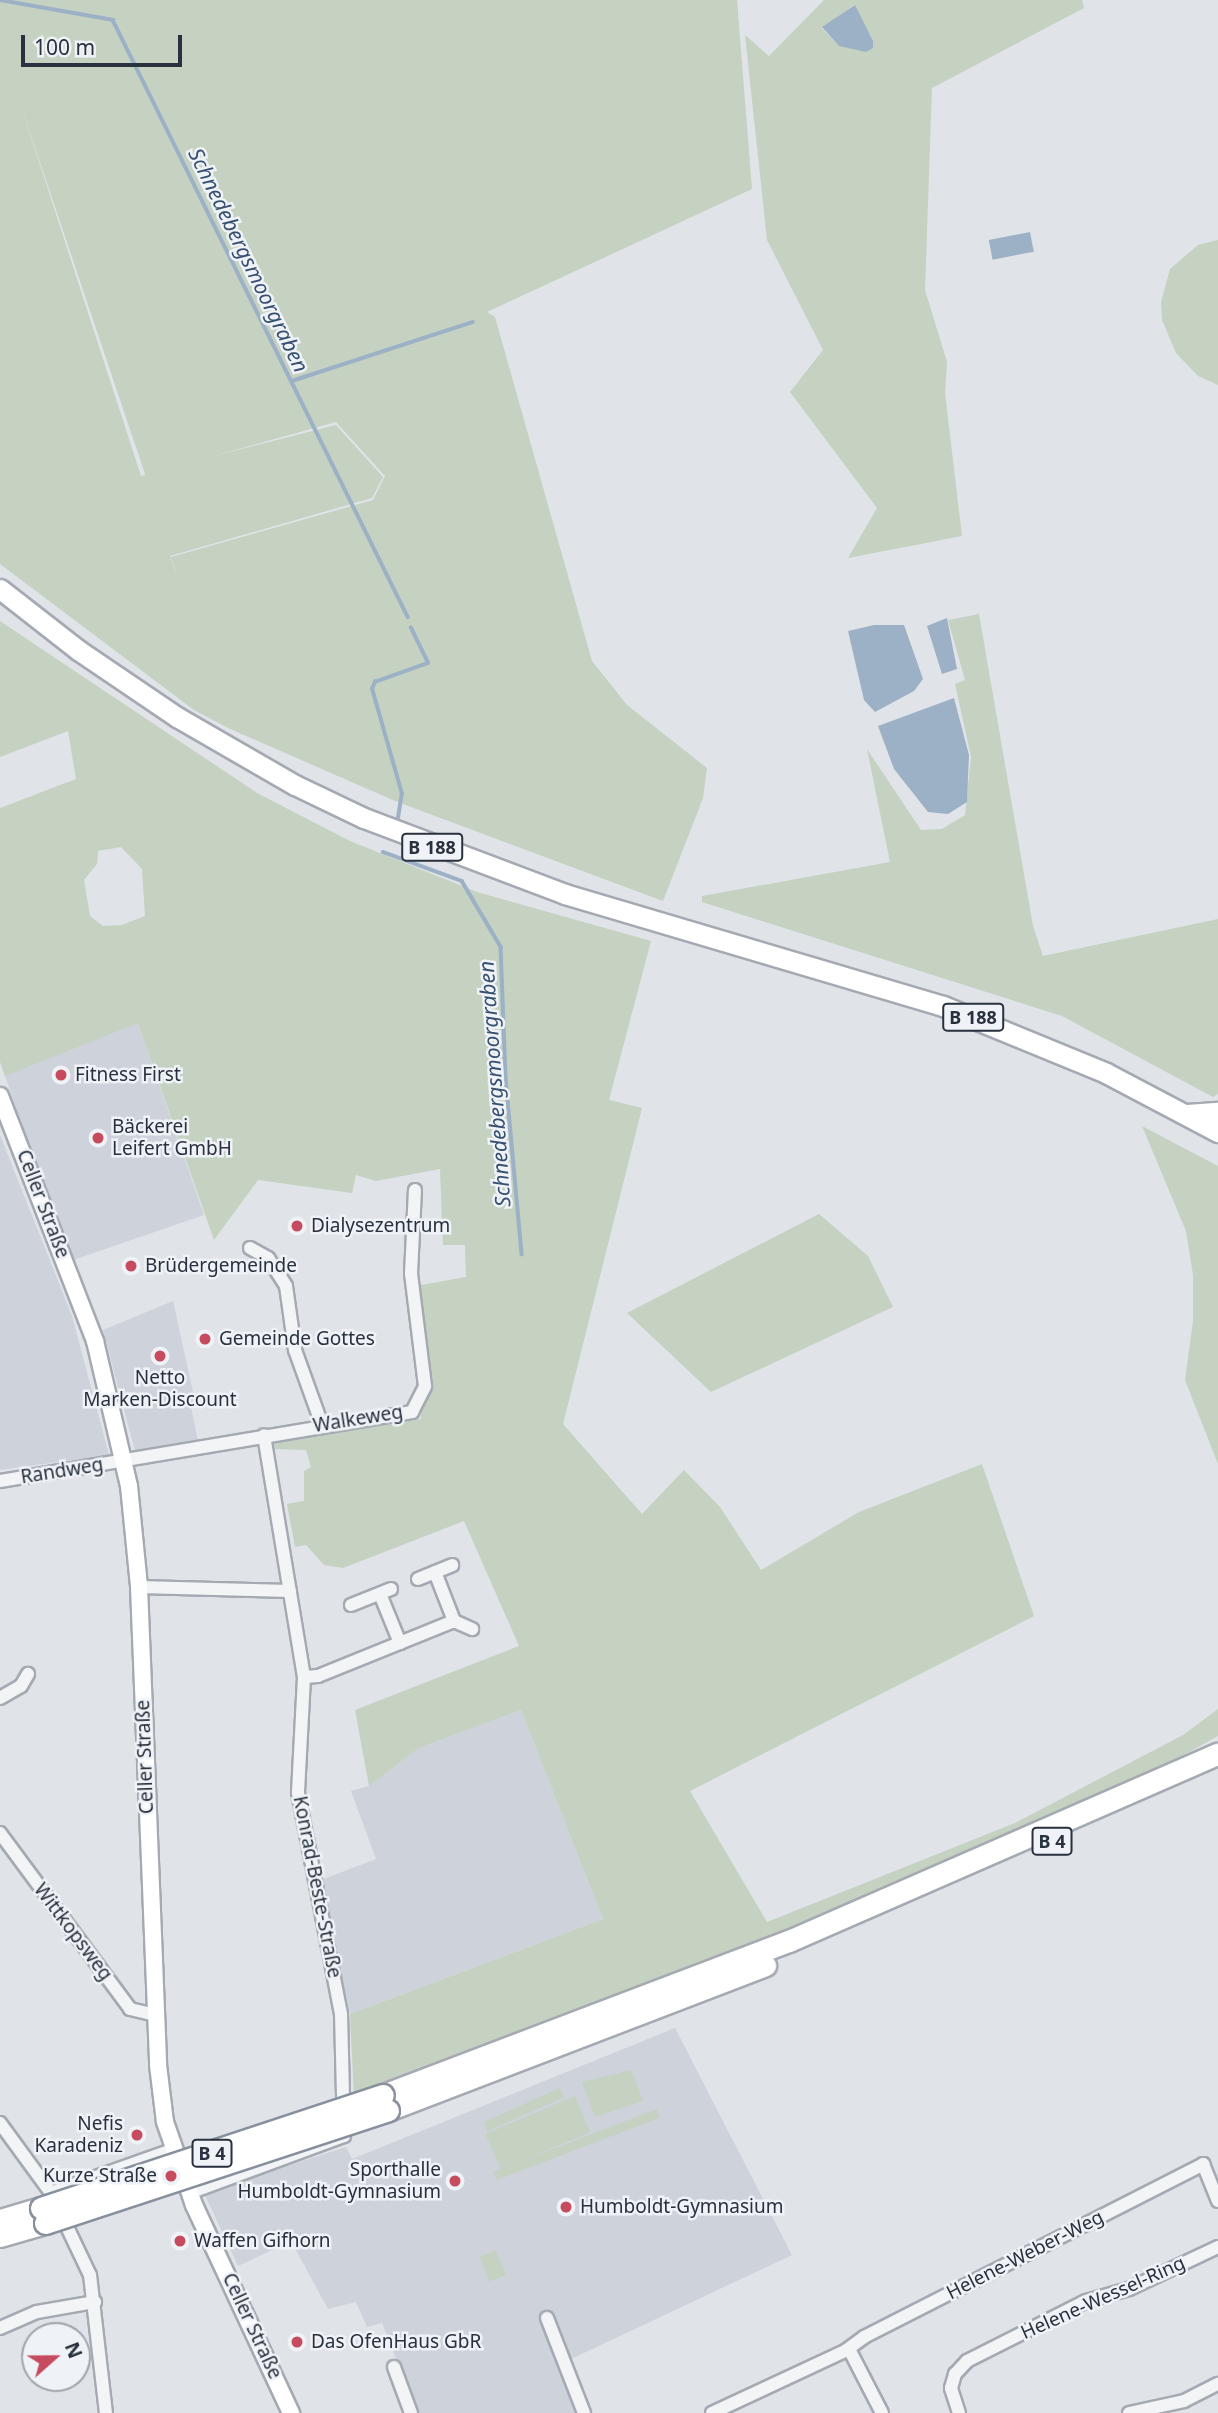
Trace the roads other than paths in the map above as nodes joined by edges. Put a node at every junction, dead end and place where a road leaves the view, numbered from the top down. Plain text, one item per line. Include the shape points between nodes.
1 (0, 589) edge
2 (0, 1096) edge
3 (1218, 1112) edge
4 (1185, 1114) junction
5 (1218, 1132) edge
6 (415, 1190) dead end
7 (250, 1248) dead end
8 (322, 1425) junction
9 (264, 1434) junction
10 (124, 1461) junction
11 (0, 1481) edge
12 (452, 1565) dead end
13 (435, 1572) junction
14 (418, 1579) dead end
15 (139, 1587) junction
16 (290, 1591) junction
17 (351, 1605) dead end
18 (454, 1621) junction
19 (472, 1629) dead end
20 (400, 1643) junction
21 (28, 1674) dead end
22 (304, 1677) junction
23 (0, 1698) edge
24 (1218, 1754) edge
25 (1218, 1767) edge
26 (0, 1833) edge
27 (690, 1989) junction
28 (156, 2015) junction
29 (0, 2123) edge
30 (172, 2150) junction
31 (189, 2193) junction
32 (1218, 2201) edge
33 (45, 2208) junction
34 (0, 2220) edge
35 (0, 2236) edge
36 (1218, 2247) edge
37 (95, 2302) junction
38 (548, 2318) dead end
39 (0, 2329) edge
40 (849, 2349) junction
41 (394, 2367) dead end
42 (1218, 2384) edge
43 (717, 2412) edge
44 (106, 2413) edge
45 (291, 2413) edge
46 (411, 2413) edge
47 (584, 2413) edge
48 (883, 2413) edge
49 (959, 2413) edge
50 (1129, 2413) edge

1 - 4 main road, B 188 via 78,650 177,717 295,785 365,818 565,894 943,1006 1073,1058
2 - 10 street, Celler Straße via 91,1330
3 - 4 main road
4 - 5 main road, B 188
6 - 8 street, Walkeweg via 411,1274 425,1386 420,1402 412,1412
7 - 8 street via 268,1258 286,1286 295,1350
8 - 9 street, Walkeweg
9 - 10 street, Walkeweg
9 - 16 street, Konrad-Beste-Straße
10 - 11 street, Randweg
10 - 15 street, Celler Straße
12 - 13 street
13 - 14 street
13 - 18 street
15 - 16 street
15 - 28 street, Celler Straße
16 - 22 street, Konrad-Beste-Straße
17 - 20 street via 386,1591
18 - 19 street
18 - 20 street
20 - 22 street
21 - 23 street via 21,1686
22 - 31 street, Konrad-Beste-Straße via 298,1792 305,1848 341,2014 344,2136
24 - 27 highway, B 4
25 - 27 highway, B 4
26 - 28 street, Wittkopsweg via 130,2009
27 - 33 highway, B 4, bridge via 386,2103
28 - 30 street, Celler Straße via 160,2085
29 - 33 street
30 - 31 street, Celler Straße
30 - 33 street
31 - 45 street, Celler Straße
32 - 40 street, Helene-Weber-Weg via 1203,2164 864,2337
33 - 34 highway, B 4
33 - 35 highway, B 4
33 - 37 street via 90,2275
36 - 49 street, Helene-Wessel-Ring via 1129,2289 1086,2301 967,2361 955,2374 951,2388
37 - 39 street via 37,2312
37 - 44 street
38 - 47 street
40 - 43 street, Helene-Weber-Weg
40 - 48 street
41 - 46 street
42 - 50 street via 1174,2404

